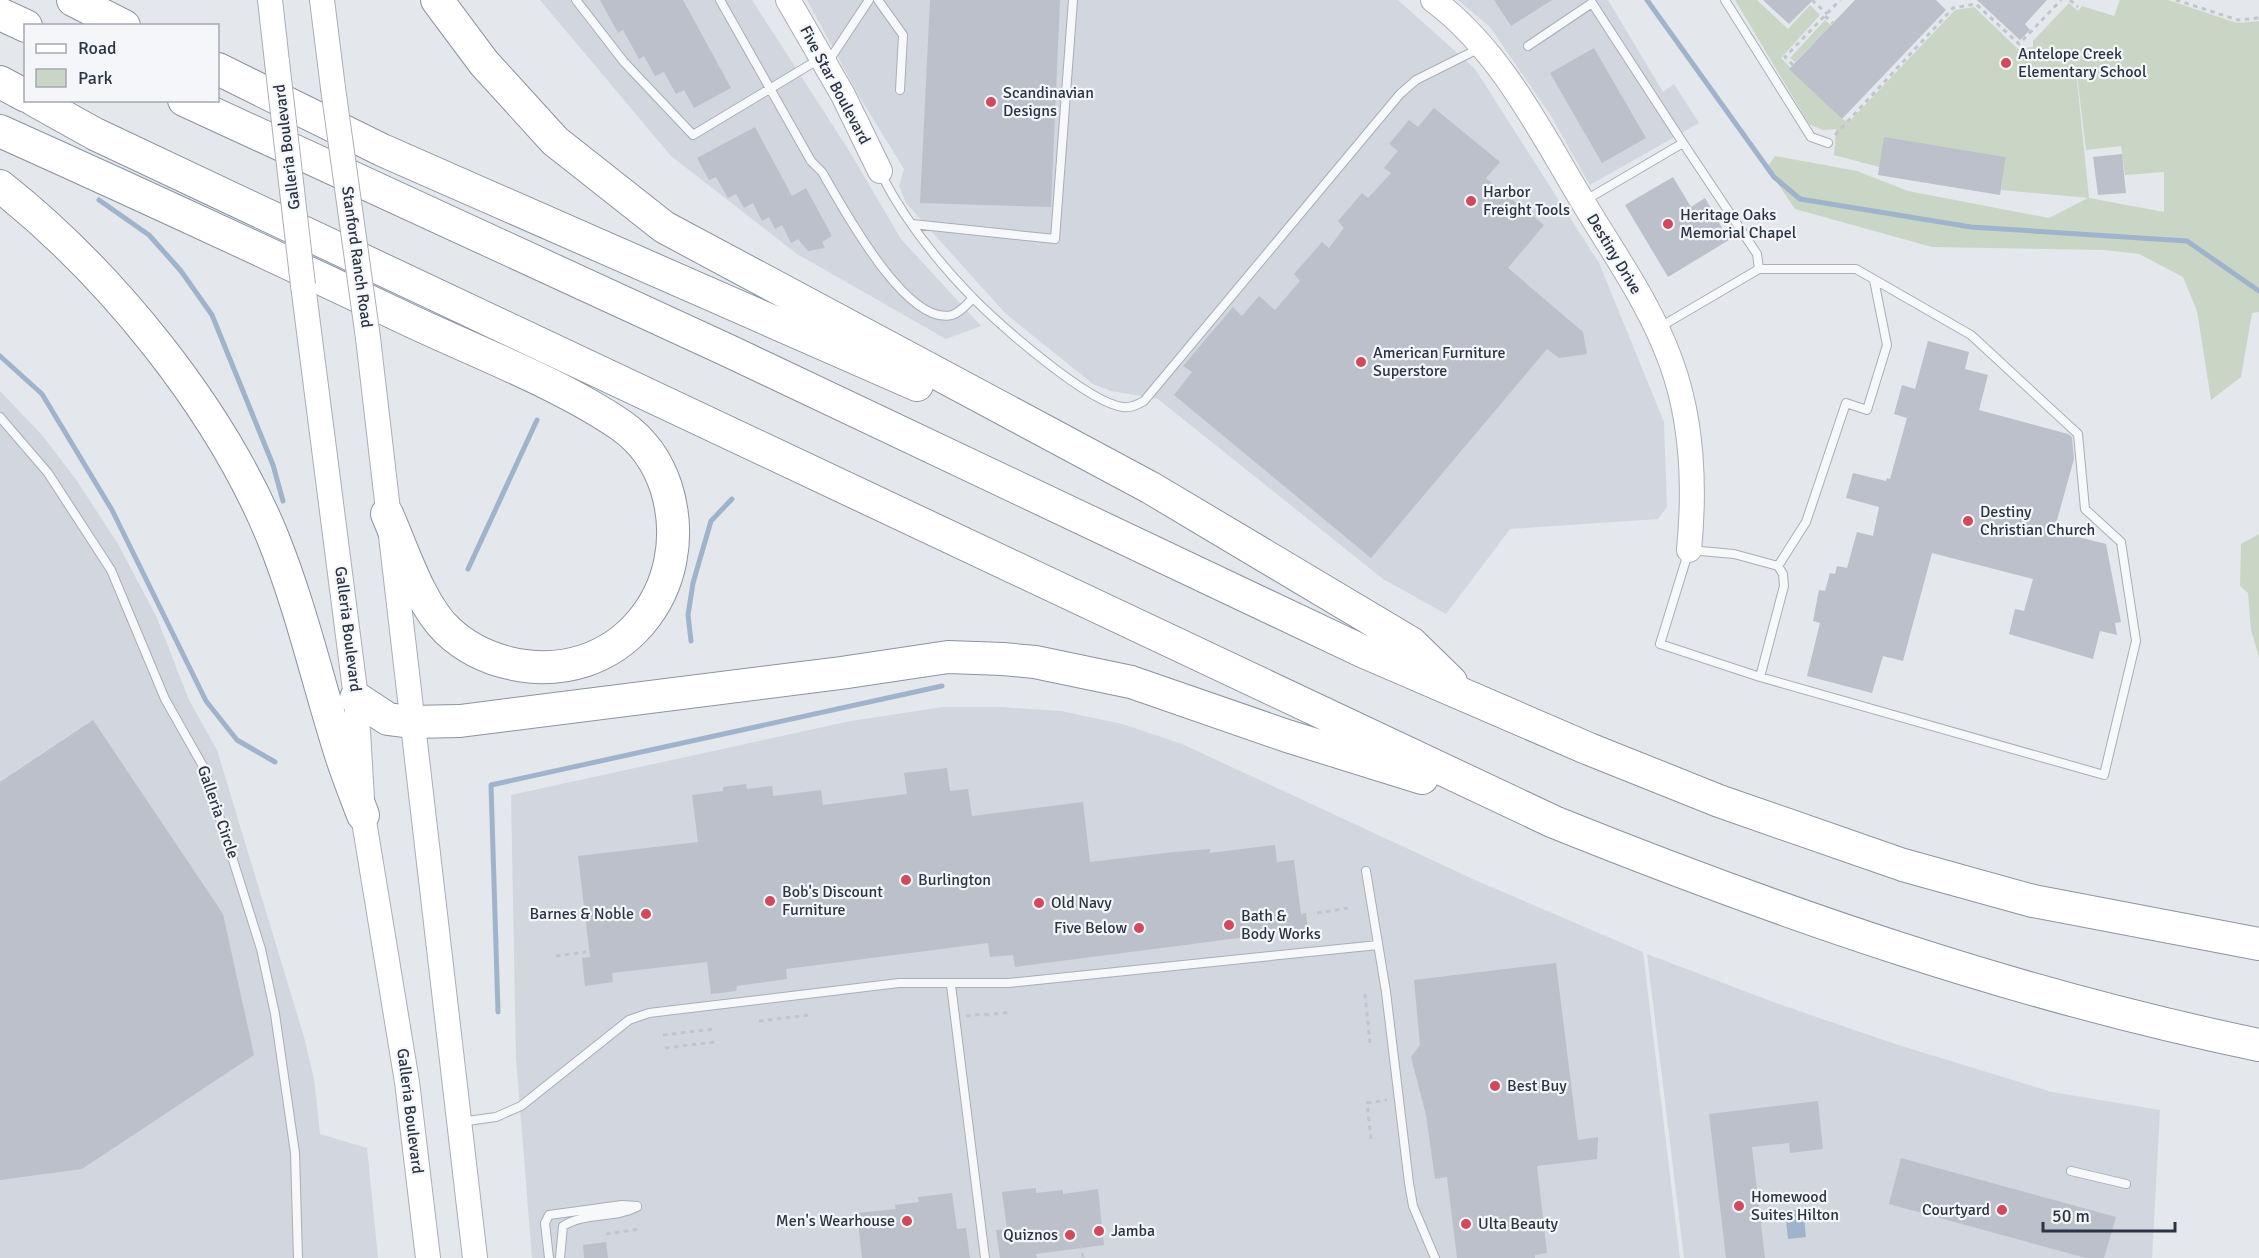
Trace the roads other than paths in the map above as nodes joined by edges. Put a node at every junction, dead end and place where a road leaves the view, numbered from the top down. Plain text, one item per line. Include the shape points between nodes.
1 (73, 0) edge
2 (270, 0) edge
3 (322, 0) edge
4 (437, 0) edge
5 (576, 0) edge
6 (720, 0) edge
7 (788, 0) edge
8 (869, 0) edge
9 (878, 0) edge
10 (1073, 0) edge
11 (1433, 0) edge
12 (1725, 0) edge
13 (1590, 2) edge
14 (0, 15) edge
15 (120, 24) edge
16 (24, 25) edge
17 (1528, 46) dead end
18 (1481, 47) junction
19 (824, 62) junction
20 (219, 69) edge
21 (0, 82) edge
22 (770, 89) junction
23 (900, 90) dead end
24 (24, 95) edge
25 (38, 102) edge
26 (188, 102) edge
27 (0, 131) edge
28 (1683, 143) junction
29 (1828, 143) road end
30 (880, 171) joint
31 (0, 186) edge
32 (1582, 201) junction
33 (912, 224) junction
34 (1758, 269) junction
35 (1874, 280) junction
36 (973, 298) junction
37 (1657, 329) junction
38 (0, 417) edge
39 (1037, 427) junction
40 (387, 514) junction
41 (1689, 550) junction
42 (1778, 566) junction
43 (1760, 677) junction
44 (1465, 695) junction
45 (357, 698) junction
46 (411, 722) junction
47 (1532, 813) junction
48 (363, 815) junction
49 (1366, 871) dead end
50 (2259, 944) edge
51 (1378, 945) junction
52 (951, 985) junction
53 (2259, 1045) edge
54 (460, 1122) junction
55 (2071, 1171) dead end
56 (2126, 1185) dead end
57 (426, 1248) edge
58 (298, 1258) edge
59 (441, 1258) edge
60 (475, 1258) edge
61 (549, 1258) edge
62 (560, 1258) edge
63 (985, 1258) edge
64 (1435, 1258) edge

1 - 15 highway
2 - 45 main road, Galleria Boulevard, bridge
3 - 40 main road, Stanford Ranch Road, bridge via 368,338
4 - 39 highway via 484,63 555,141 640,210 689,242
5 - 22 lane via 624,62 693,135
6 - 22 lane
7 - 19 main road, Five Star Boulevard
8 - 19 lane
9 - 23 lane via 903,35
10 - 33 lane via 1055,239
11 - 18 main road, Destiny Drive
12 - 29 lane via 1811,136
13 - 17 lane
13 - 28 lane
14 - 16 highway
18 - 32 main road, Destiny Drive via 1517,94
18 - 36 lane via 1416,80 1400,94 1144,401 1135,406 1112,404 1064,375
19 - 22 lane
19 - 30 main road, Five Star Boulevard
20 - 39 highway via 382,150 732,306 952,400
21 - 24 highway
22 - 36 lane via 858,233 912,301 927,311 946,316 963,309
25 - 47 highway via 95,134
26 - 44 highway via 719,346 1362,651
27 - 40 highway via 232,236 607,417 637,438 657,465 675,522 673,557 668,579 650,612 620,642 598,656 576,663 524,666 495,660 448,631 430,609
28 - 32 lane
28 - 34 lane via 1757,254
30 - 33 lane
31 - 48 highway via 67,243 104,283 176,371 229,452 284,567
32 - 37 main road, Destiny Drive
33 - 36 lane
34 - 35 lane via 1856,269
34 - 37 lane
35 - 42 lane via 1887,345 1867,410 1846,403 1806,522
35 - 43 lane via 1971,335 2078,434 2085,509 2121,542 2136,641 2104,775
37 - 41 main road, Destiny Drive via 1672,363 1690,445 1693,487
38 - 58 lane, Galleria Circle via 48,473 111,570 165,699 204,768 261,949 274,1014 295,1154
39 - 44 highway via 1151,488 1411,644
40 - 46 main road
41 - 42 lane via 1734,554
41 - 43 lane via 1659,644
42 - 43 lane via 1784,586
44 - 50 highway via 1719,801 1903,865 2033,901
45 - 46 highway via 387,719
45 - 48 main road, Galleria Boulevard
46 - 47 highway via 460,722 948,657 1035,662 1131,682
46 - 54 main road
47 - 53 highway via 1702,881 1874,940 2139,1018
48 - 57 main road, Galleria Boulevard via 407,1082
49 - 51 lane
51 - 52 lane via 1103,975
51 - 64 lane via 1413,1206
52 - 54 lane via 899,983 639,1015 521,1106 496,1117
52 - 63 lane
54 - 60 main road
55 - 56 lane
57 - 59 main road
61 - 62 lane via 545,1223 549,1215 637,1206 624,1213 572,1220 563,1226

